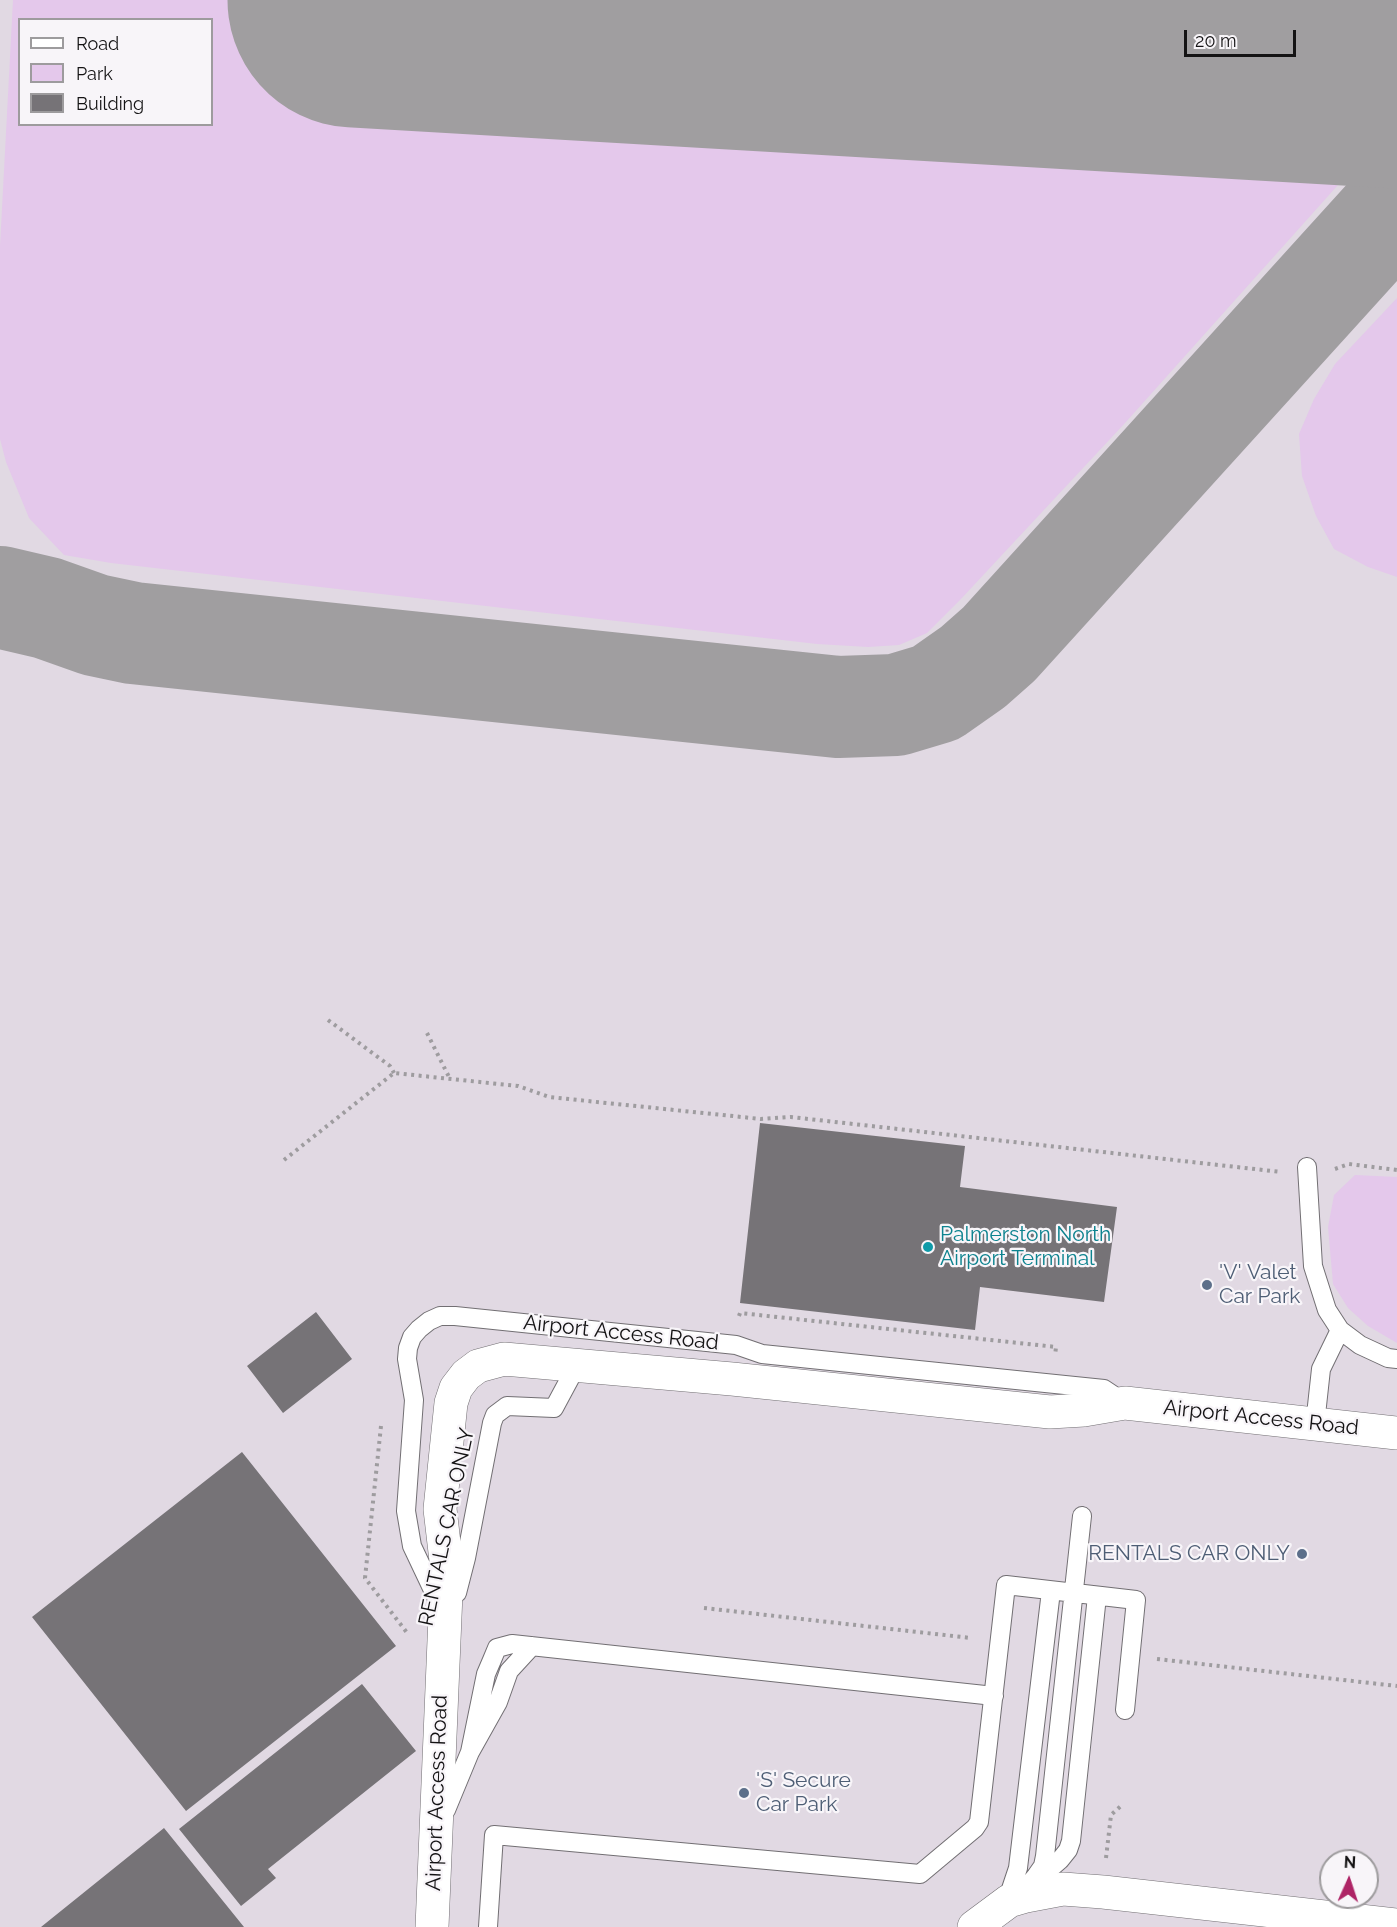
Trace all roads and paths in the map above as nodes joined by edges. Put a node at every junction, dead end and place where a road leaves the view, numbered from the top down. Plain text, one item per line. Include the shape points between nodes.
1 (328, 1020) dead end
2 (427, 1033) dead end
3 (394, 1073) junction
4 (450, 1079) junction
5 (772, 1118) junction
6 (771, 1125) dead end
7 (284, 1160) dead end
8 (1308, 1170) junction
9 (1397, 1170) edge
10 (1340, 1330) junction
11 (1397, 1359) edge
12 (576, 1367) junction
13 (1125, 1403) junction
14 (381, 1418) dead end
15 (1315, 1424) junction
16 (1397, 1433) edge
17 (1082, 1516) dead end
18 (1051, 1591) junction
19 (1074, 1593) junction
20 (1097, 1596) junction
21 (704, 1608) dead end
22 (443, 1636) junction
23 (971, 1638) dead end
24 (411, 1639) dead end
25 (532, 1646) junction
26 (1155, 1659) dead end
27 (1397, 1686) edge
28 (994, 1696) junction
29 (1125, 1710) dead end
30 (470, 1752) junction
31 (1121, 1806) dead end
32 (436, 1832) junction
33 (1106, 1859) dead end
34 (1000, 1907) edge
35 (1397, 1925) edge
36 (432, 1927) edge
37 (488, 1927) edge

1 - 3 path
2 - 4 path
3 - 4 path
3 - 7 path
4 - 5 path via 519,1086 549,1097
5 - 6 path
5 - 8 path
8 - 9 path via 1326,1173 1349,1164
8 - 10 lane via 1313,1266 1327,1310
10 - 11 lane via 1360,1345
10 - 15 lane via 1321,1369
12 - 13 street, Airport Access Road via 1050,1412
12 - 22 lane, RENTALS CAR ONLY via 554,1408 507,1406 495,1415 466,1558
12 - 22 street, Airport Access Road via 490,1361 466,1375 456,1388 440,1509 447,1569
13 - 15 street, Airport Access Road
13 - 22 lane, Airport Access Road via 1104,1389 762,1354 736,1345 440,1316 419,1329 408,1348 414,1400 406,1511 412,1546 439,1602
14 - 24 path via 365,1578
15 - 16 street, Airport Access Road
17 - 19 lane
18 - 19 lane
18 - 28 lane via 1006,1585
18 - 34 lane via 1018,1868
19 - 20 lane
19 - 34 lane via 1043,1866
20 - 29 lane via 1136,1600
20 - 34 lane via 1071,1841 1060,1860
21 - 23 path
22 - 32 street, Airport Access Road
25 - 28 lane
25 - 30 lane via 509,1671 498,1702
25 - 30 lane via 512,1644 497,1648 486,1674
26 - 27 path
28 - 37 lane via 975,1828 920,1874 494,1835
30 - 32 lane
31 - 33 path via 1111,1815
32 - 36 street, Airport Access Road
34 - 35 street via 1026,1896 1063,1890

